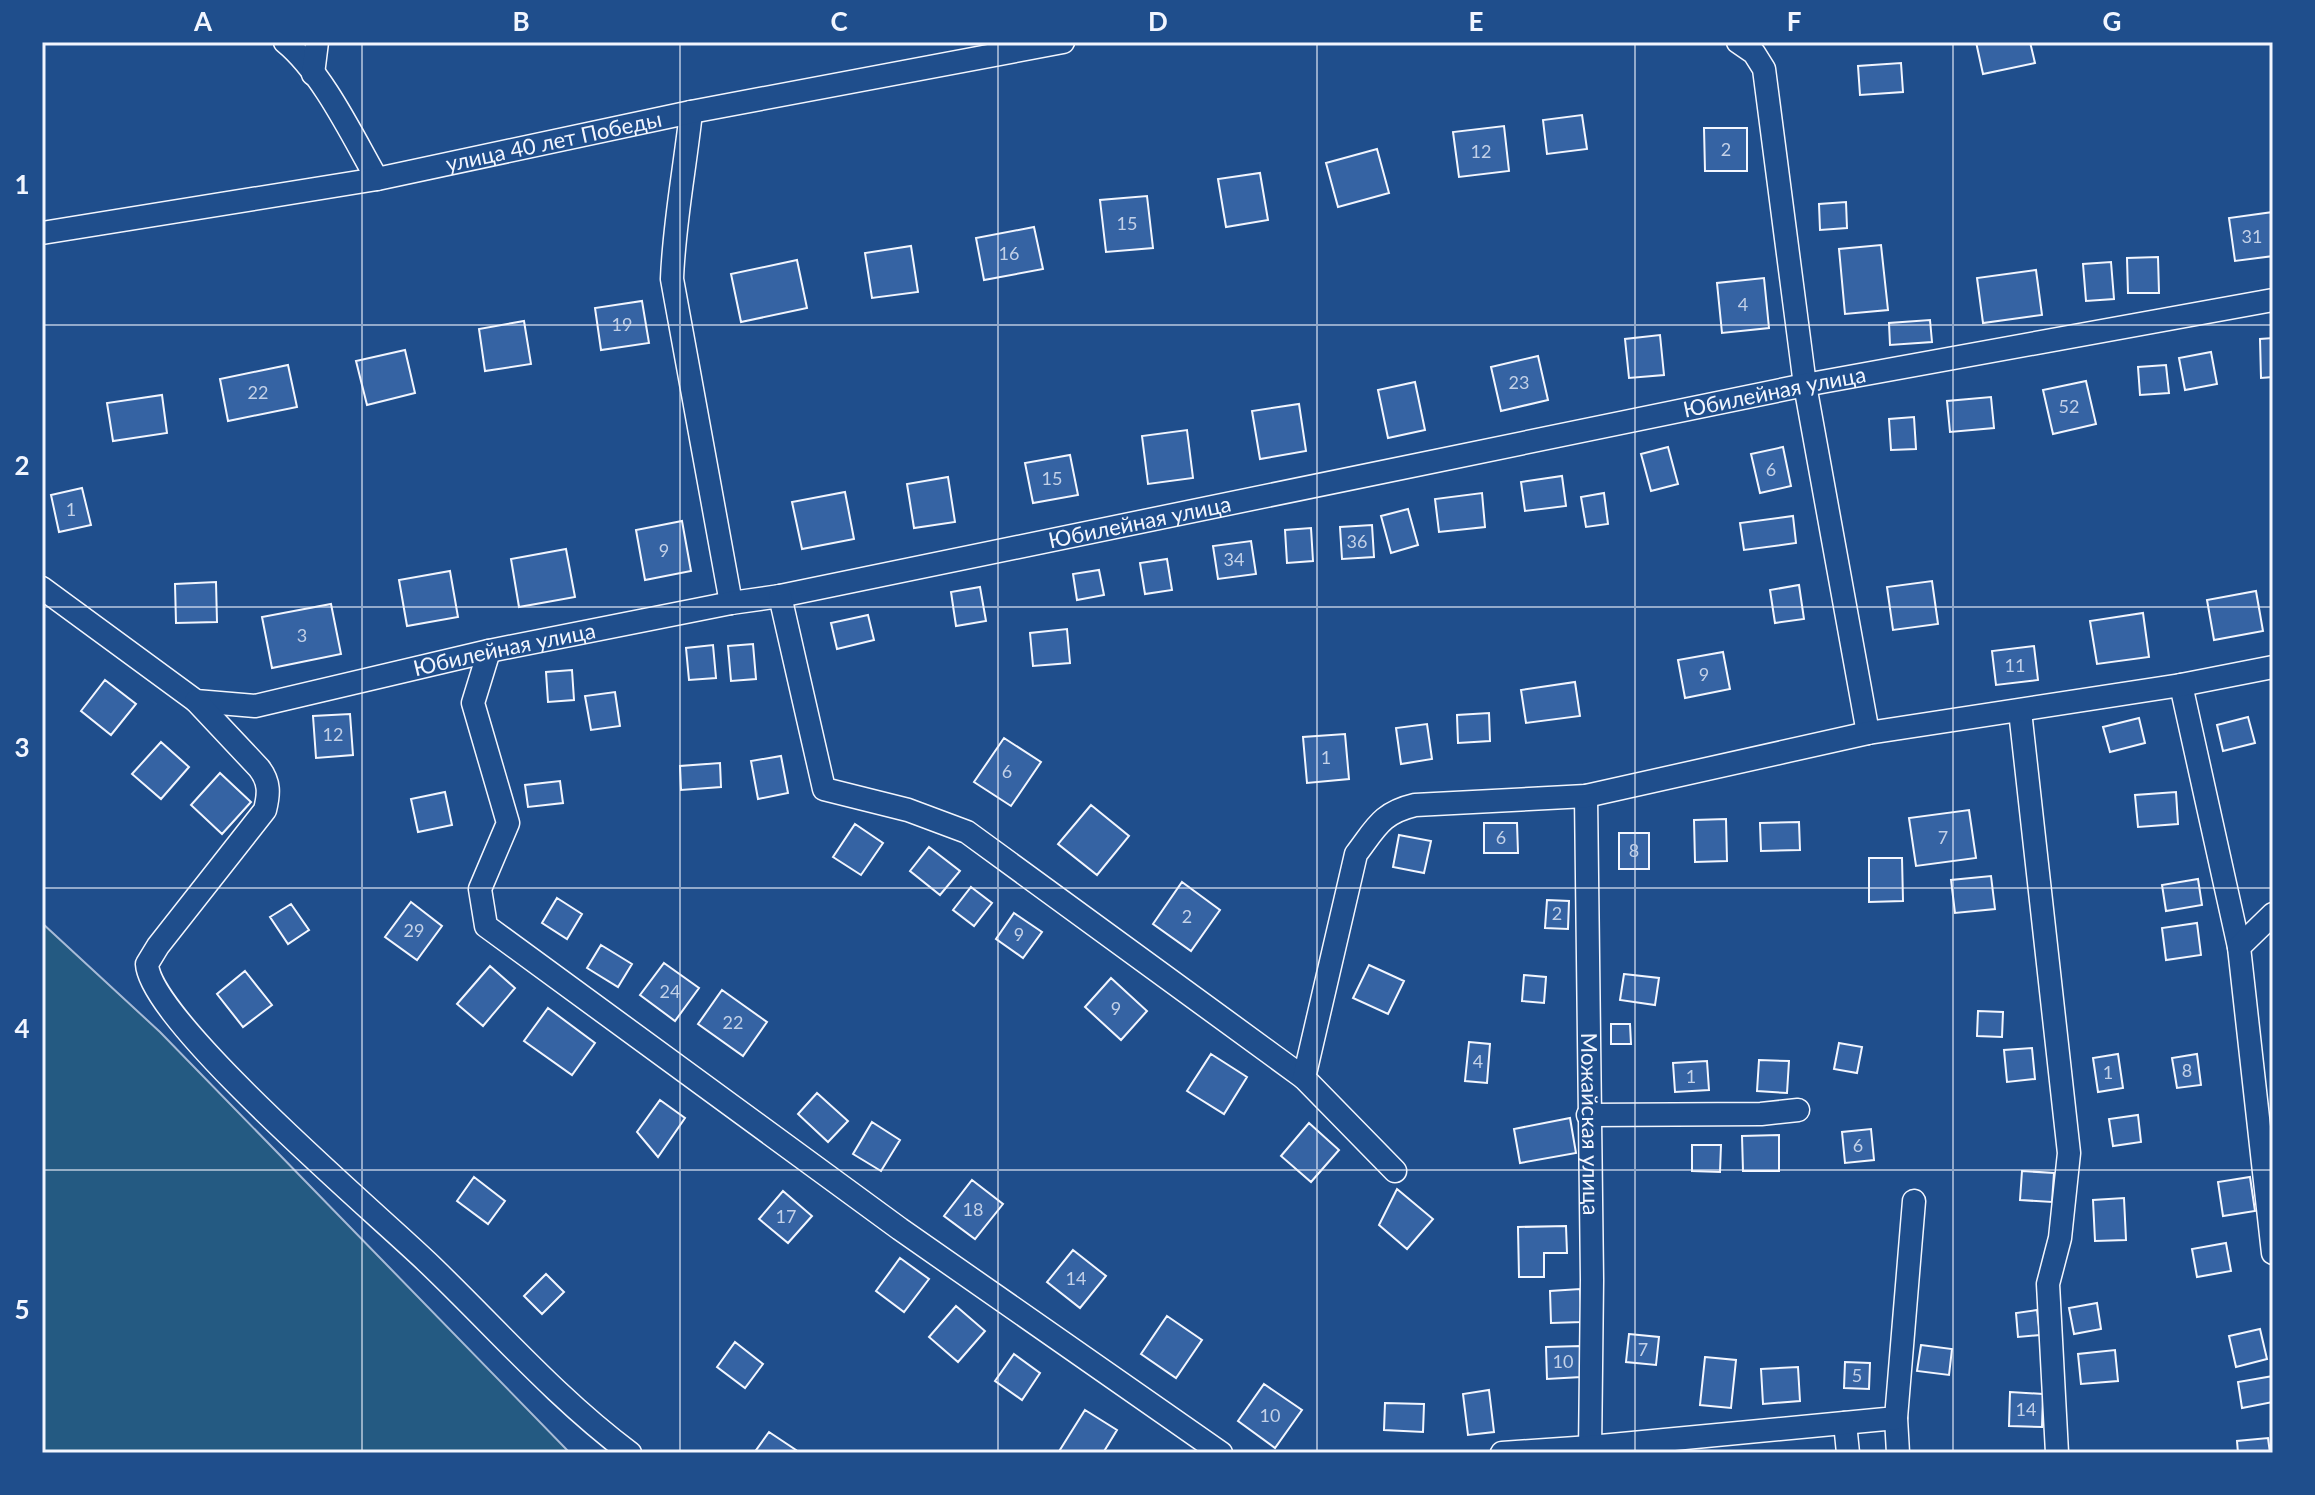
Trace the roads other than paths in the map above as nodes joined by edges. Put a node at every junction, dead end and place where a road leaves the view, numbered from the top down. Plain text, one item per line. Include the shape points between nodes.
1 (285, 42) edge
2 (317, 42) edge
3 (1063, 42) edge
4 (1738, 42) edge
5 (313, 74) junction
6 (691, 112) junction
7 (377, 179) junction
8 (42, 233) edge
9 (2273, 300) edge
10 (1805, 385) junction
11 (42, 588) edge
12 (780, 596) junction
13 (731, 603) junction
14 (489, 651) junction
15 (2273, 667) edge
16 (2181, 685) junction
17 (196, 701) junction
18 (2020, 711) junction
19 (1868, 733) junction
20 (1586, 796) junction
21 (2273, 914) edge
22 (2239, 947) junction
23 (1304, 1078) junction
24 (1798, 1110) dead end
25 (1588, 1115) junction
26 (1395, 1171) dead end
27 (1914, 1201) dead end
28 (2273, 1253) edge
29 (1896, 1418) junction
30 (1845, 1423) junction
31 (1590, 1450) edge
32 (630, 1453) edge
33 (1221, 1453) edge
34 (1502, 1453) edge
35 (1848, 1453) edge
36 (1898, 1453) edge
37 (2057, 1453) edge

1 - 5 street
2 - 5 street
3 - 6 street, улица 40 лет Победы
4 - 10 street via 1764,69
5 - 7 street
6 - 7 street, улица 40 лет Победы
6 - 13 street via 672,279
7 - 8 street, улица 40 лет Победы
9 - 10 street, Юбилейная улица
10 - 12 street, Юбилейная улица
10 - 19 street
11 - 17 street
12 - 13 street, Юбилейная улица
12 - 23 street via 824,789 908,810 967,832
13 - 14 street, Юбилейная улица
14 - 17 street, Юбилейная улица via 255,706
14 - 33 street via 473,703 508,823 480,889 486,926 900,1229
15 - 16 street
16 - 18 street
16 - 22 street
17 - 32 street via 259,768 268,794 265,810 147,964 151,982 210,1055 305,1151 428,1263 531,1367
18 - 19 street
18 - 37 street via 2069,1153 2060,1238 2048,1284
19 - 20 street
20 - 23 street via 1415,805 1395,810 1379,824 1356,854
20 - 25 street, Можайская улица
21 - 22 street
22 - 28 street
23 - 26 street
24 - 25 street
25 - 31 street, Можайская улица
27 - 29 street
29 - 30 street
29 - 36 street
30 - 31 street
30 - 35 street
31 - 34 street

